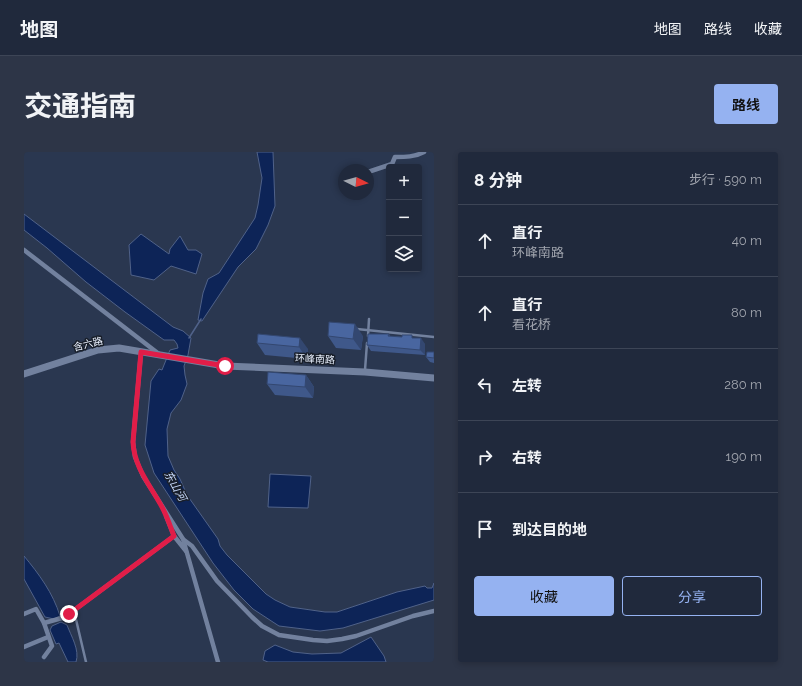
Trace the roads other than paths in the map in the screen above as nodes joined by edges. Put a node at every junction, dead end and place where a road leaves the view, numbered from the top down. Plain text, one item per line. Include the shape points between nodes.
1 (424, 152) edge
2 (374, 170) edge
3 (24, 250) edge
4 (369, 319) dead end
5 (352, 329) edge
6 (368, 330) junction
7 (434, 336) edge
8 (141, 352) junction
9 (160, 355) junction
10 (365, 372) junction
11 (24, 374) edge
12 (434, 378) edge
13 (162, 507) junction
14 (174, 536) junction
15 (184, 540) junction
16 (188, 554) junction
17 (74, 610) junction
18 (434, 611) edge
19 (24, 614) edge
20 (44, 623) junction
21 (48, 637) junction
22 (24, 647) edge
23 (44, 657) dead end
24 (86, 662) edge
25 (218, 662) edge

1 - 2 street via 395,157 392,164
3 - 9 street
4 - 6 lane
5 - 6 lane
6 - 7 lane
6 - 10 lane
8 - 9 main road, 含六路
8 - 11 main road, 含六路 via 119,348 98,350
8 - 13 street via 133,449 143,476
9 - 10 main road, 环峰南路 via 225,366
10 - 12 main road, 环峰南路
13 - 14 street
13 - 15 street
14 - 16 street
14 - 17 street
15 - 16 street
15 - 18 street via 192,546 216,581 252,617 279,635 328,641 342,639
16 - 25 street
17 - 20 street via 62,618
17 - 24 lane
19 - 20 street via 36,609
20 - 21 street
21 - 22 street
21 - 23 street via 52,646

